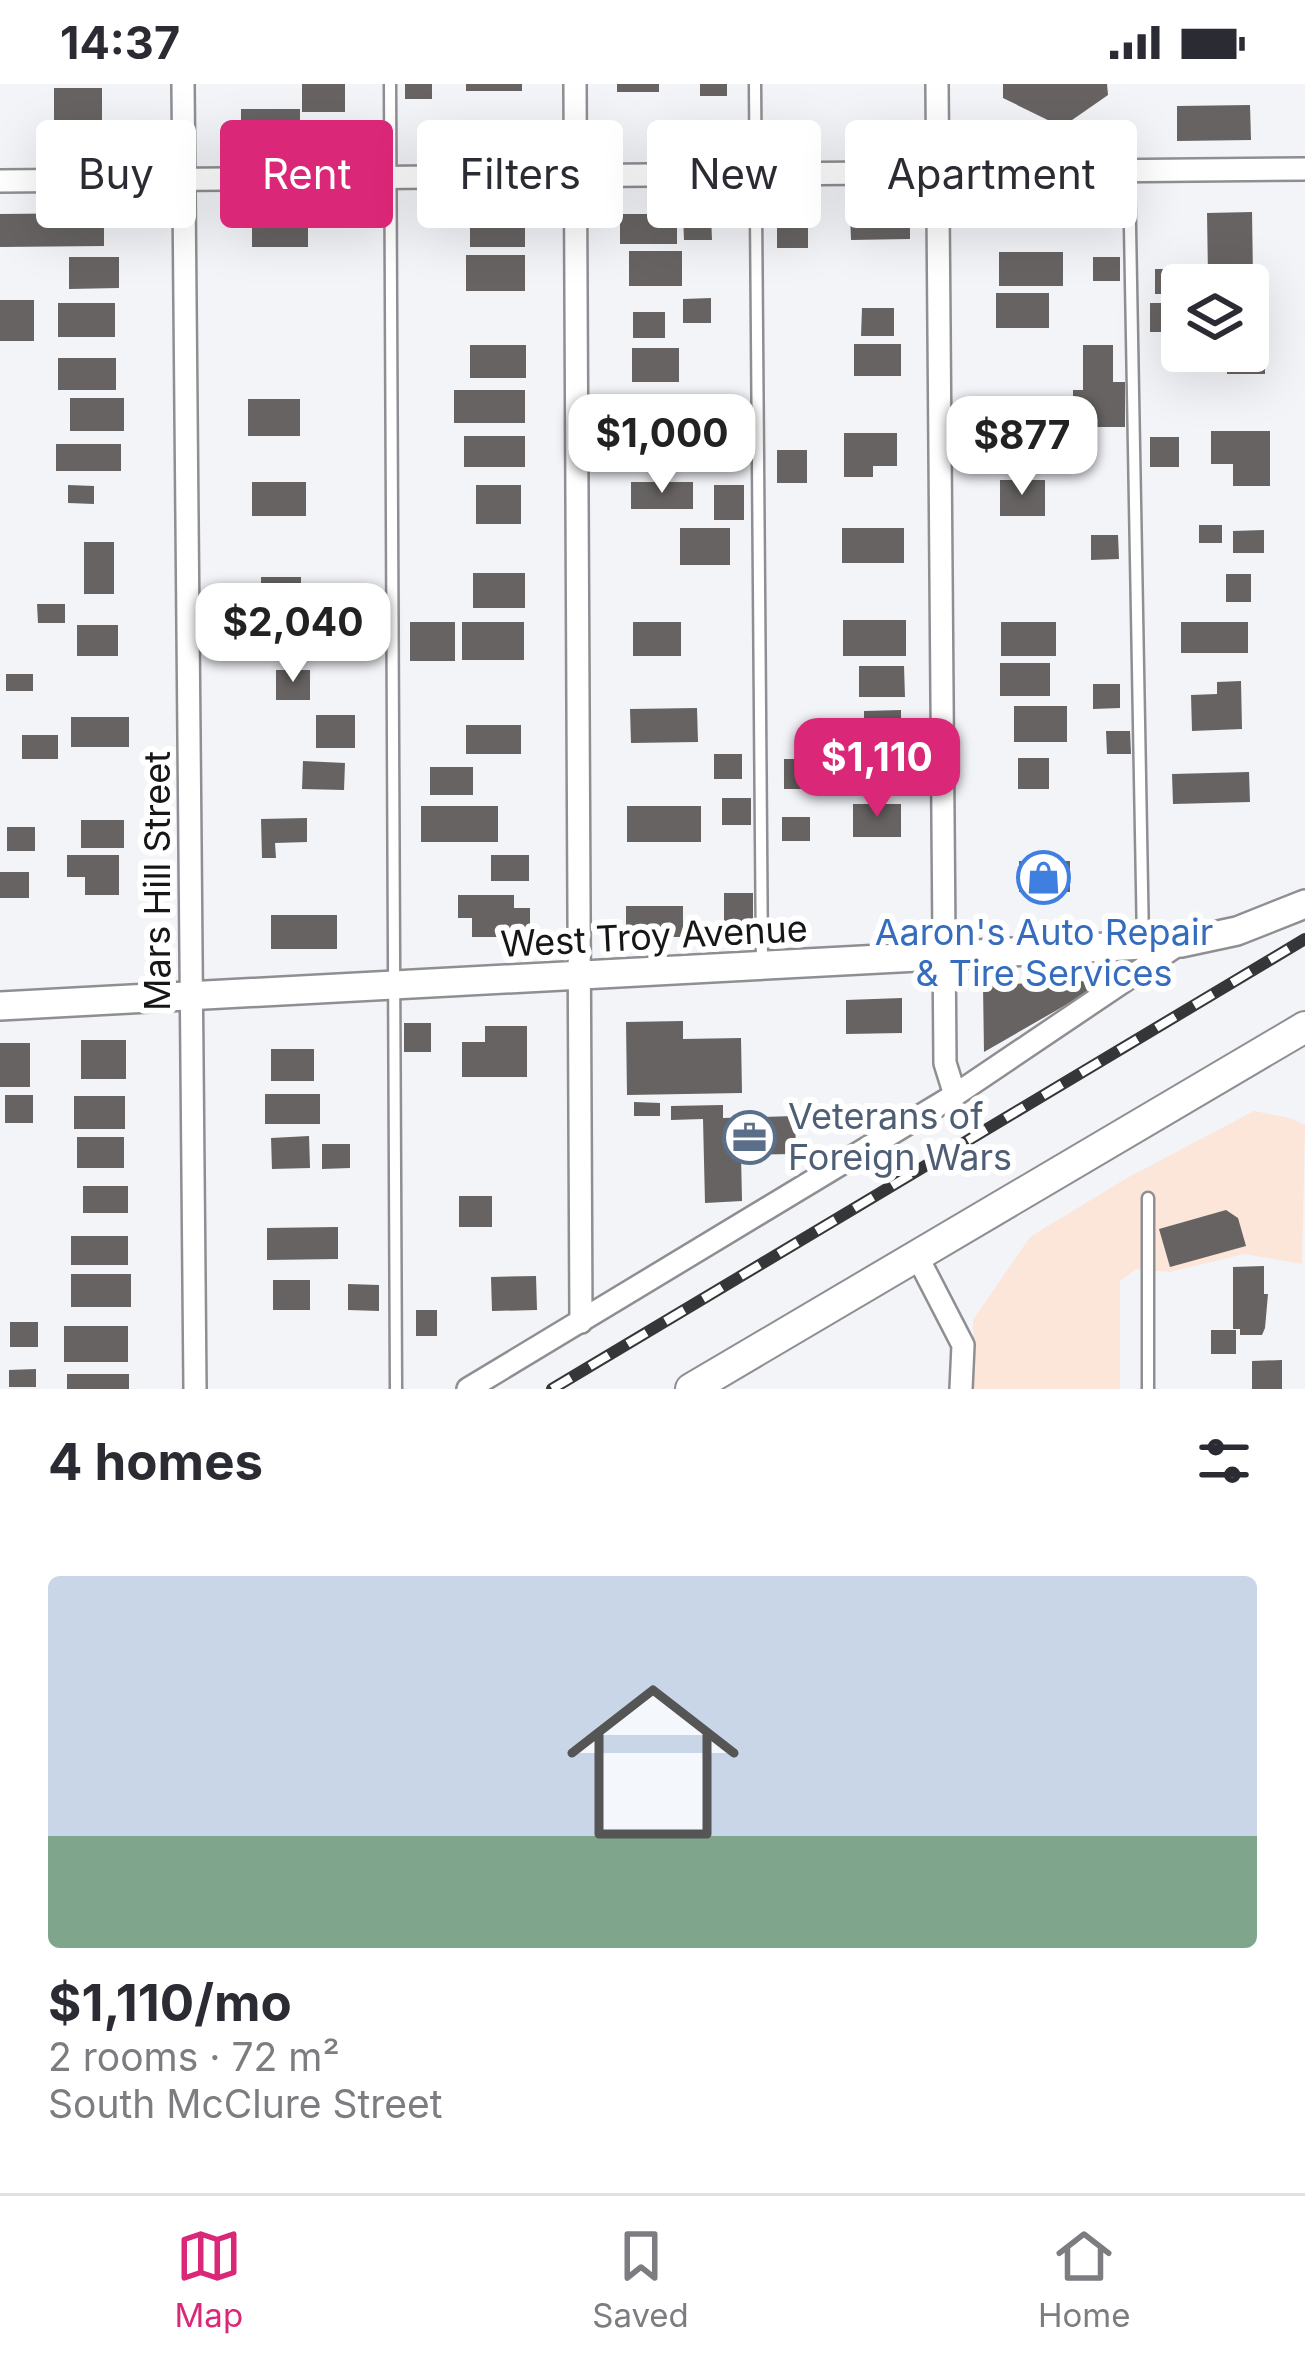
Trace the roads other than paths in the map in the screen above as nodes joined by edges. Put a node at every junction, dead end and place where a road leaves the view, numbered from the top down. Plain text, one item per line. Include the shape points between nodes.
1 (183, 84) edge
2 (390, 84) edge
3 (574, 84) edge
4 (755, 84) edge
5 (938, 84) edge
6 (183, 120) edge
7 (390, 120) edge
8 (574, 120) edge
9 (755, 120) edge
10 (938, 120) edge
11 (1305, 169) edge
12 (1137, 172) edge
13 (36, 181) edge
14 (0, 182) edge
15 (184, 228) edge
16 (391, 228) edge
17 (575, 228) edge
18 (756, 228) edge
19 (938, 228) edge
20 (1131, 228) edge
21 (1305, 904) edge
22 (1181, 943) junction
23 (1143, 945) junction
24 (944, 956) junction
25 (762, 966) junction
26 (578, 976) junction
27 (393, 986) junction
28 (191, 996) junction
29 (0, 1006) edge
30 (1305, 1027) edge
31 (955, 1095) junction
32 (1148, 1198) dead end
33 (917, 1256) junction
34 (581, 1322) junction
35 (194, 1389) edge
36 (396, 1389) edge
37 (468, 1389) edge
38 (692, 1389) edge
39 (961, 1389) edge
40 (1148, 1389) edge

1 - 6 street, Mars Hill Street
2 - 7 lane
3 - 8 street
4 - 9 lane
5 - 10 street
11 - 12 street
13 - 14 street
15 - 28 street, Mars Hill Street
16 - 27 lane
17 - 26 street
18 - 25 lane
19 - 24 street
20 - 23 lane
21 - 22 street, West Troy Avenue
22 - 23 street, West Troy Avenue
22 - 31 street
23 - 24 street, West Troy Avenue
24 - 25 street, West Troy Avenue
24 - 31 street via 945,1063
25 - 26 street, West Troy Avenue
26 - 27 street, West Troy Avenue
26 - 34 street
27 - 28 street, West Troy Avenue
27 - 36 lane
28 - 29 street, West Troy Avenue
28 - 35 street, Mars Hill Street
30 - 33 main road
31 - 34 street
32 - 40 lane
33 - 38 main road
33 - 39 street via 963,1345
34 - 37 street

